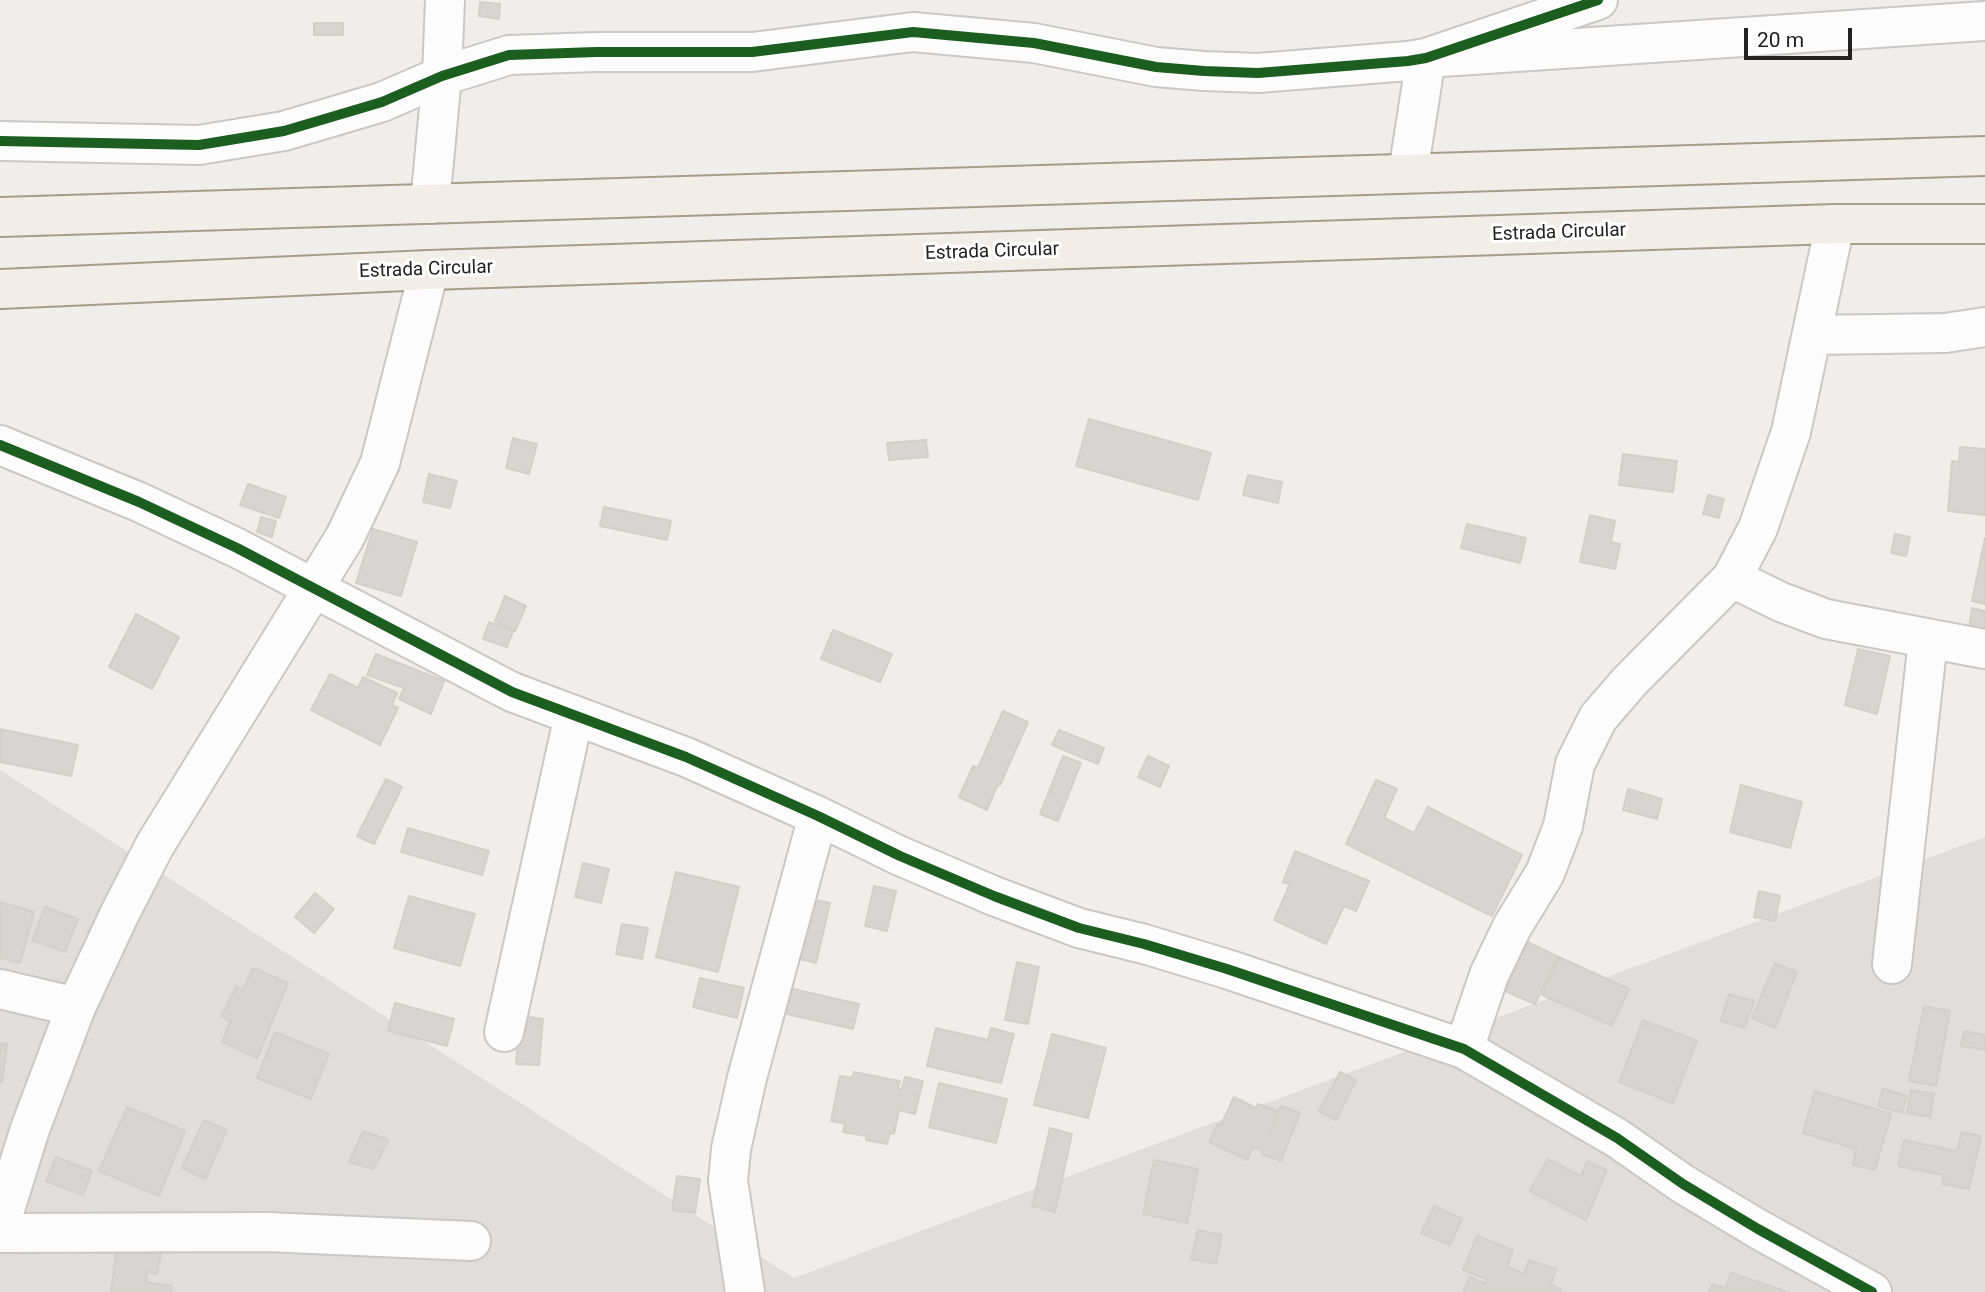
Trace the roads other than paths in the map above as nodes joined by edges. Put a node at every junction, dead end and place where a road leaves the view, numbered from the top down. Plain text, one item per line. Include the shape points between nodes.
1 (445, 0) edge
2 (1598, 0) edge
3 (1985, 21) edge
4 (1426, 58) junction
5 (442, 76) junction
6 (0, 141) edge
7 (1985, 156) edge
8 (1408, 173) junction
9 (430, 204) junction
10 (0, 217) edge
11 (1835, 224) junction
12 (1985, 224) edge
13 (429, 270) junction
14 (0, 289) edge
15 (1985, 327) edge
16 (1812, 335) junction
17 (0, 445) edge
18 (1732, 578) junction
19 (312, 589) junction
20 (1928, 640) junction
21 (1985, 649) edge
22 (574, 715) junction
23 (818, 816) junction
24 (1892, 964) dead end
25 (0, 989) edge
26 (76, 1007) junction
27 (504, 1032) dead end
28 (1464, 1049) junction
29 (0, 1224) edge
30 (0, 1233) edge
31 (471, 1241) dead end
32 (745, 1292) edge
33 (1872, 1292) edge

1 - 5 street
2 - 4 street
3 - 4 street
4 - 5 street via 1258,73 1204,71 1156,67 1034,43 913,32 752,52 509,55
4 - 8 street
5 - 6 street via 382,102 296,128 199,145
5 - 9 street
7 - 8 main road
8 - 9 main road
9 - 10 main road
11 - 12 main road, Estrada Circular
11 - 13 main road, Estrada Circular
11 - 16 street
13 - 14 main road, Estrada Circular
13 - 19 street via 380,463 345,537
15 - 16 street via 1944,333
16 - 18 street via 1791,432 1758,528
17 - 19 street via 152,508
18 - 20 street via 1826,619
18 - 28 street via 1598,718 1575,764 1563,826 1545,873 1489,975
19 - 22 street via 512,692
19 - 26 street via 155,845
20 - 21 street
20 - 24 street
22 - 23 street via 686,757
22 - 27 street
23 - 28 street via 900,856 1079,928 1227,969
23 - 32 street via 731,1149 728,1181
25 - 26 street
26 - 29 street
28 - 33 street via 1617,1138 1758,1229
30 - 31 street via 267,1232

